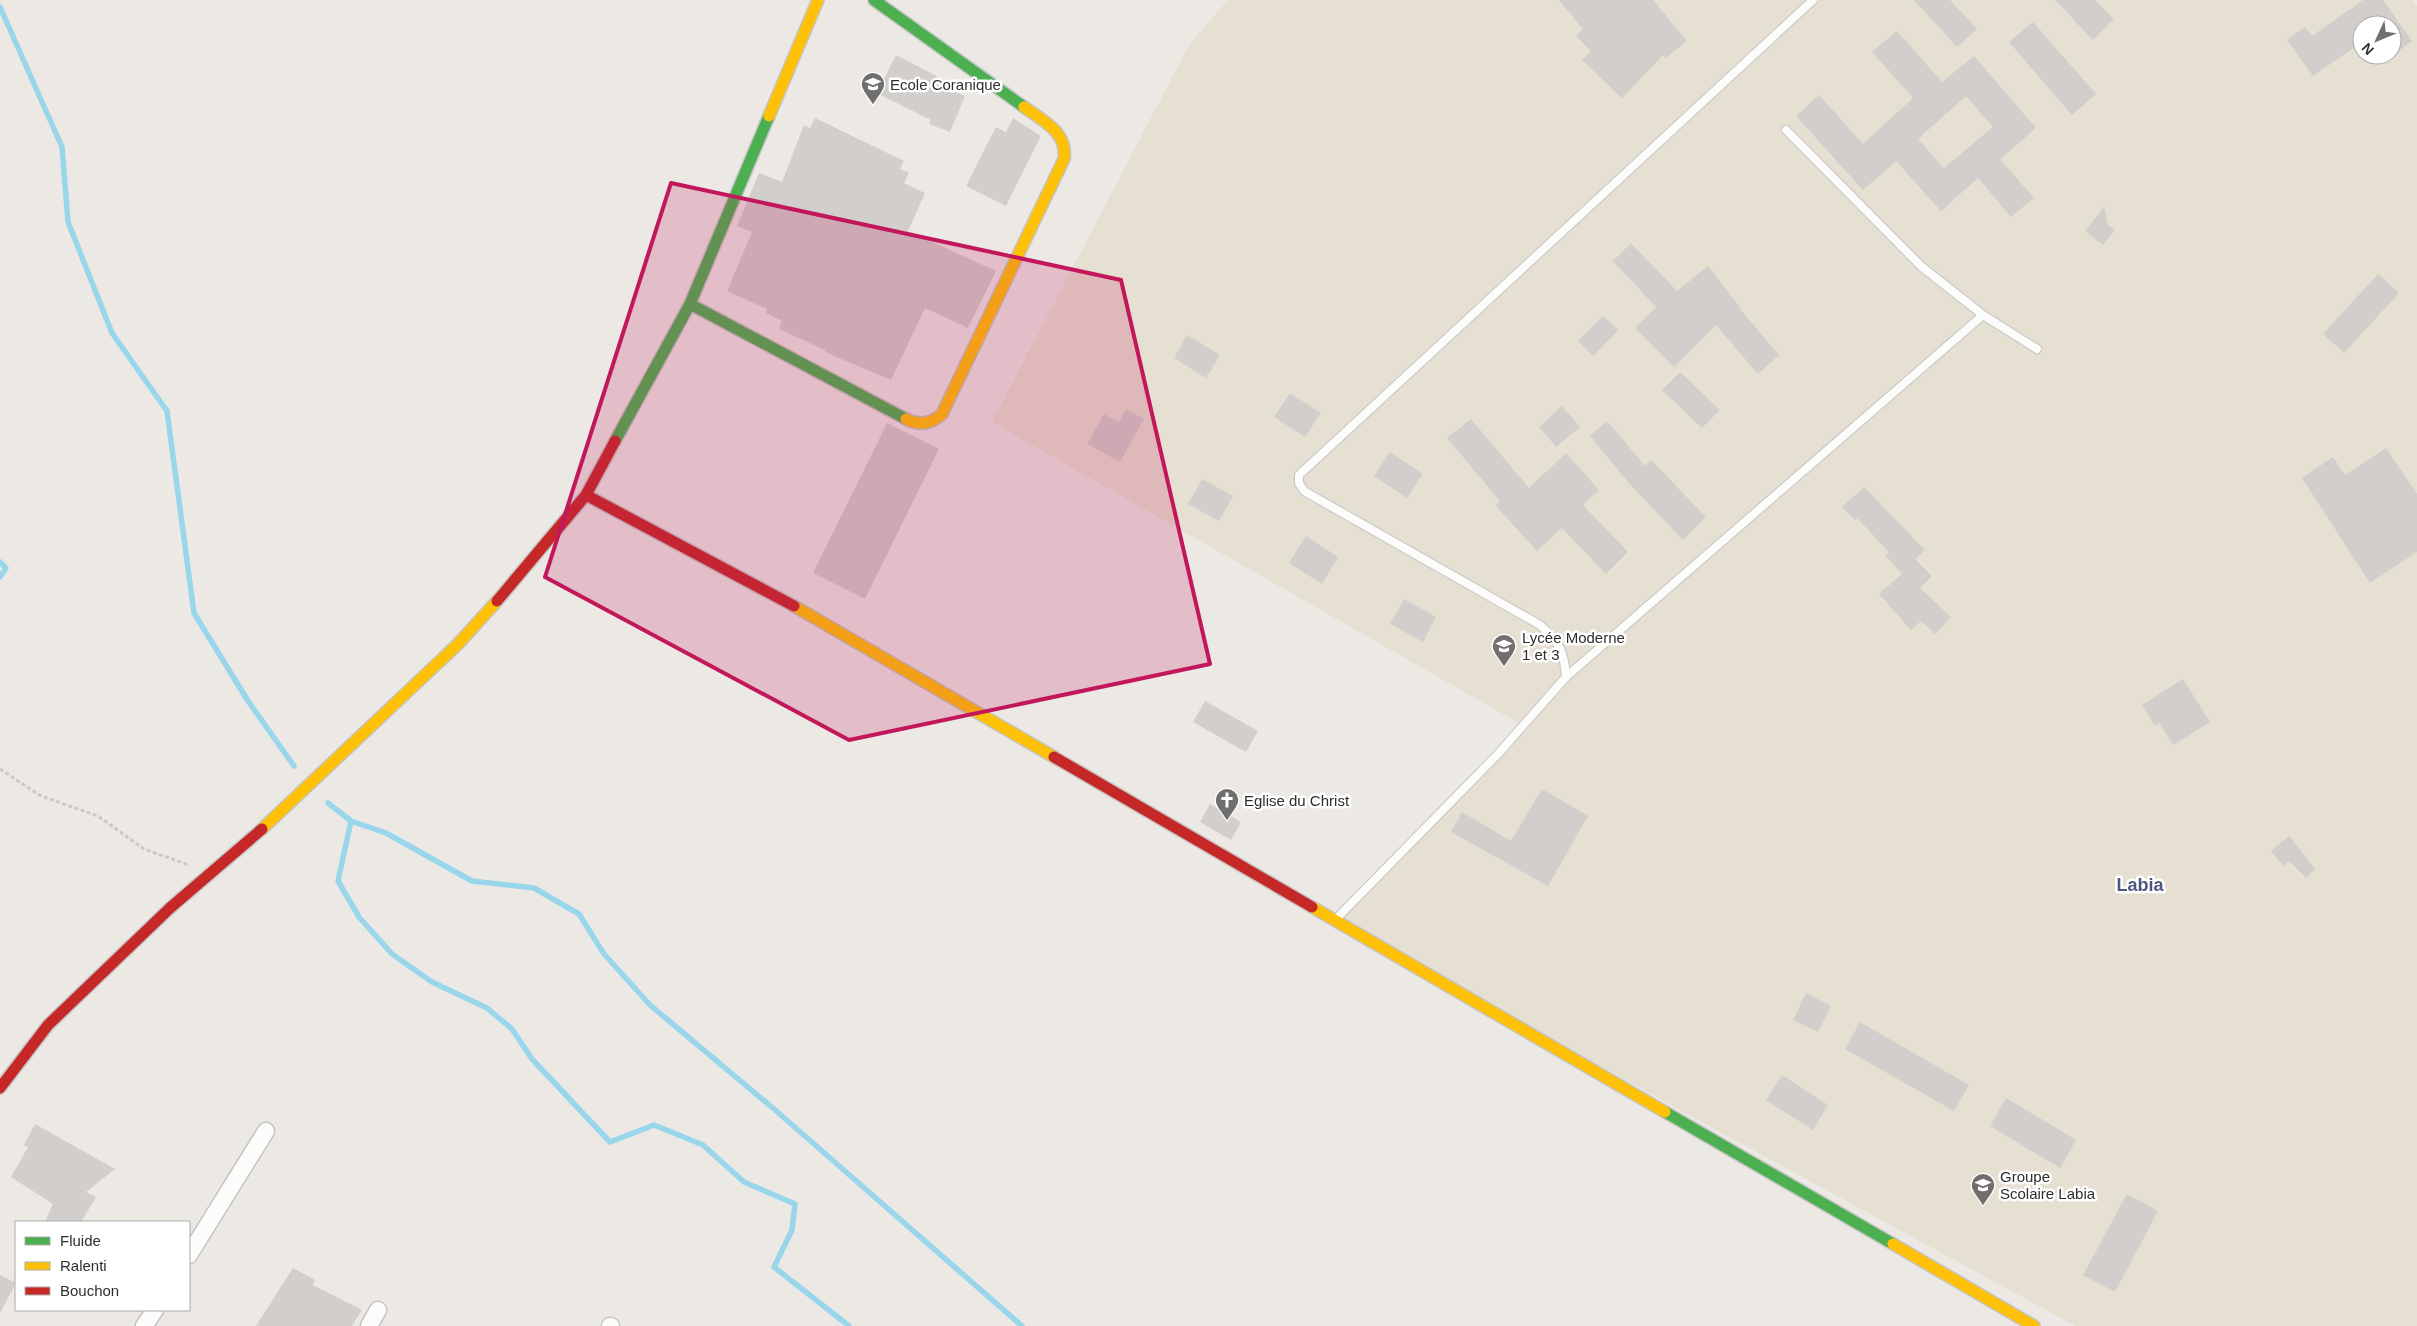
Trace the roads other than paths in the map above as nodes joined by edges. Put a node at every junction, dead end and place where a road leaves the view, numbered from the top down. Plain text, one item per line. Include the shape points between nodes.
1 (818, 0) edge
2 (874, 0) edge
3 (1813, 0) edge
4 (1786, 130) dead end
5 (690, 304) junction
6 (1983, 315) junction
7 (2036, 349) dead end
8 (586, 495) junction
9 (1566, 677) junction
10 (1334, 921) junction
11 (1, 1084) edge
12 (266, 1132) dead end
13 (190, 1253) edge
14 (378, 1310) dead end
15 (154, 1311) edge
16 (144, 1326) edge
17 (369, 1326) edge
18 (2034, 1326) edge

1 - 5 street
2 - 5 street via 1050,126 1065,142 1064,159 942,414 935,422 912,422
3 - 9 lane via 1299,475 1304,491 1540,625 1557,641 1564,658
4 - 6 lane via 1922,267
5 - 8 street
6 - 7 lane
6 - 9 lane
8 - 10 street via 768,592
8 - 11 street via 523,573 458,644 305,789 170,908 48,1025
9 - 10 lane via 1498,754
10 - 18 street
12 - 13 street
14 - 17 street
15 - 16 street

